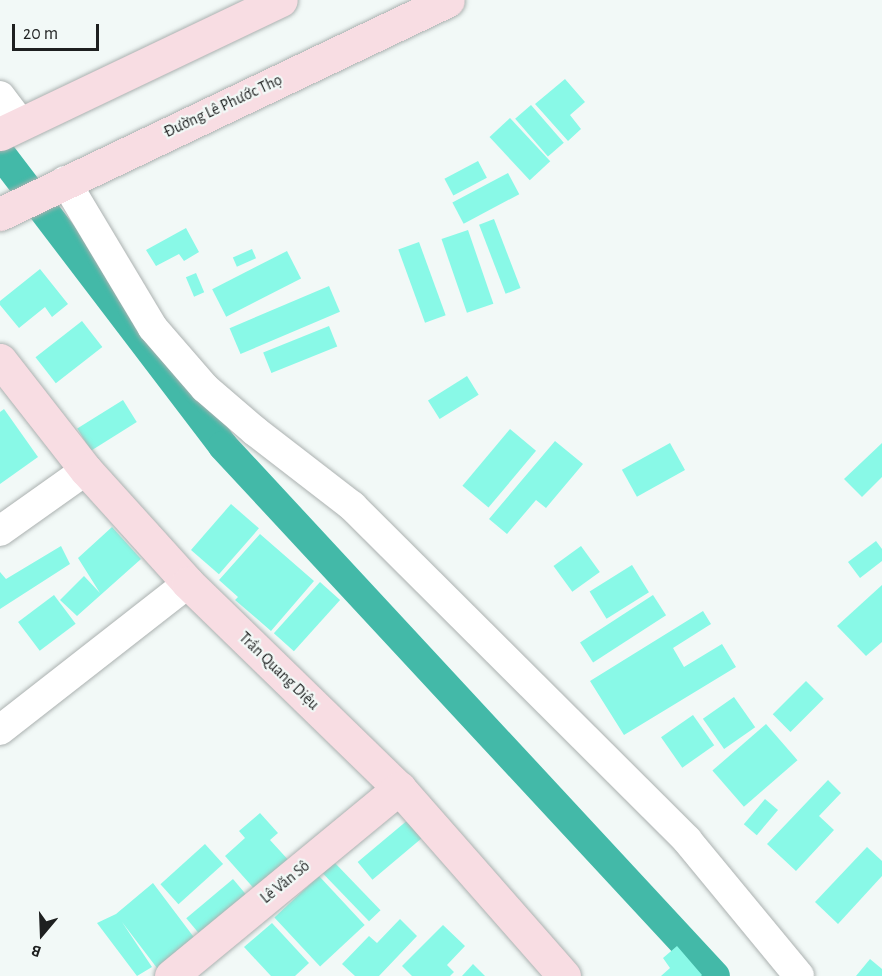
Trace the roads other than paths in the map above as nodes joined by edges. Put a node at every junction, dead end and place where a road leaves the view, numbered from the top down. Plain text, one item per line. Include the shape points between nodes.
1 (281, 0) edge
2 (448, 0) edge
3 (0, 96) edge
4 (11, 129) edge
5 (58, 185) junction
6 (5, 212) edge
7 (2, 368) edge
8 (86, 470) junction
9 (0, 531) edge
10 (188, 583) junction
11 (0, 730) edge
12 (399, 788) junction
13 (171, 976) edge
14 (564, 976) edge
15 (799, 976) edge

1 - 4 street
2 - 5 street, Đường Lê Phước Thọ
3 - 4 street
5 - 6 street, Đường Lê Phước Thọ
5 - 15 street via 153,328 205,388 352,506 687,840
7 - 8 street, Trần Quang Diệu
8 - 9 street
8 - 10 street, Trần Quang Diệu
10 - 11 street
10 - 12 street, Trần Quang Diệu
12 - 13 street, Lê Văn Sô
12 - 14 street, Trần Quang Diệu

